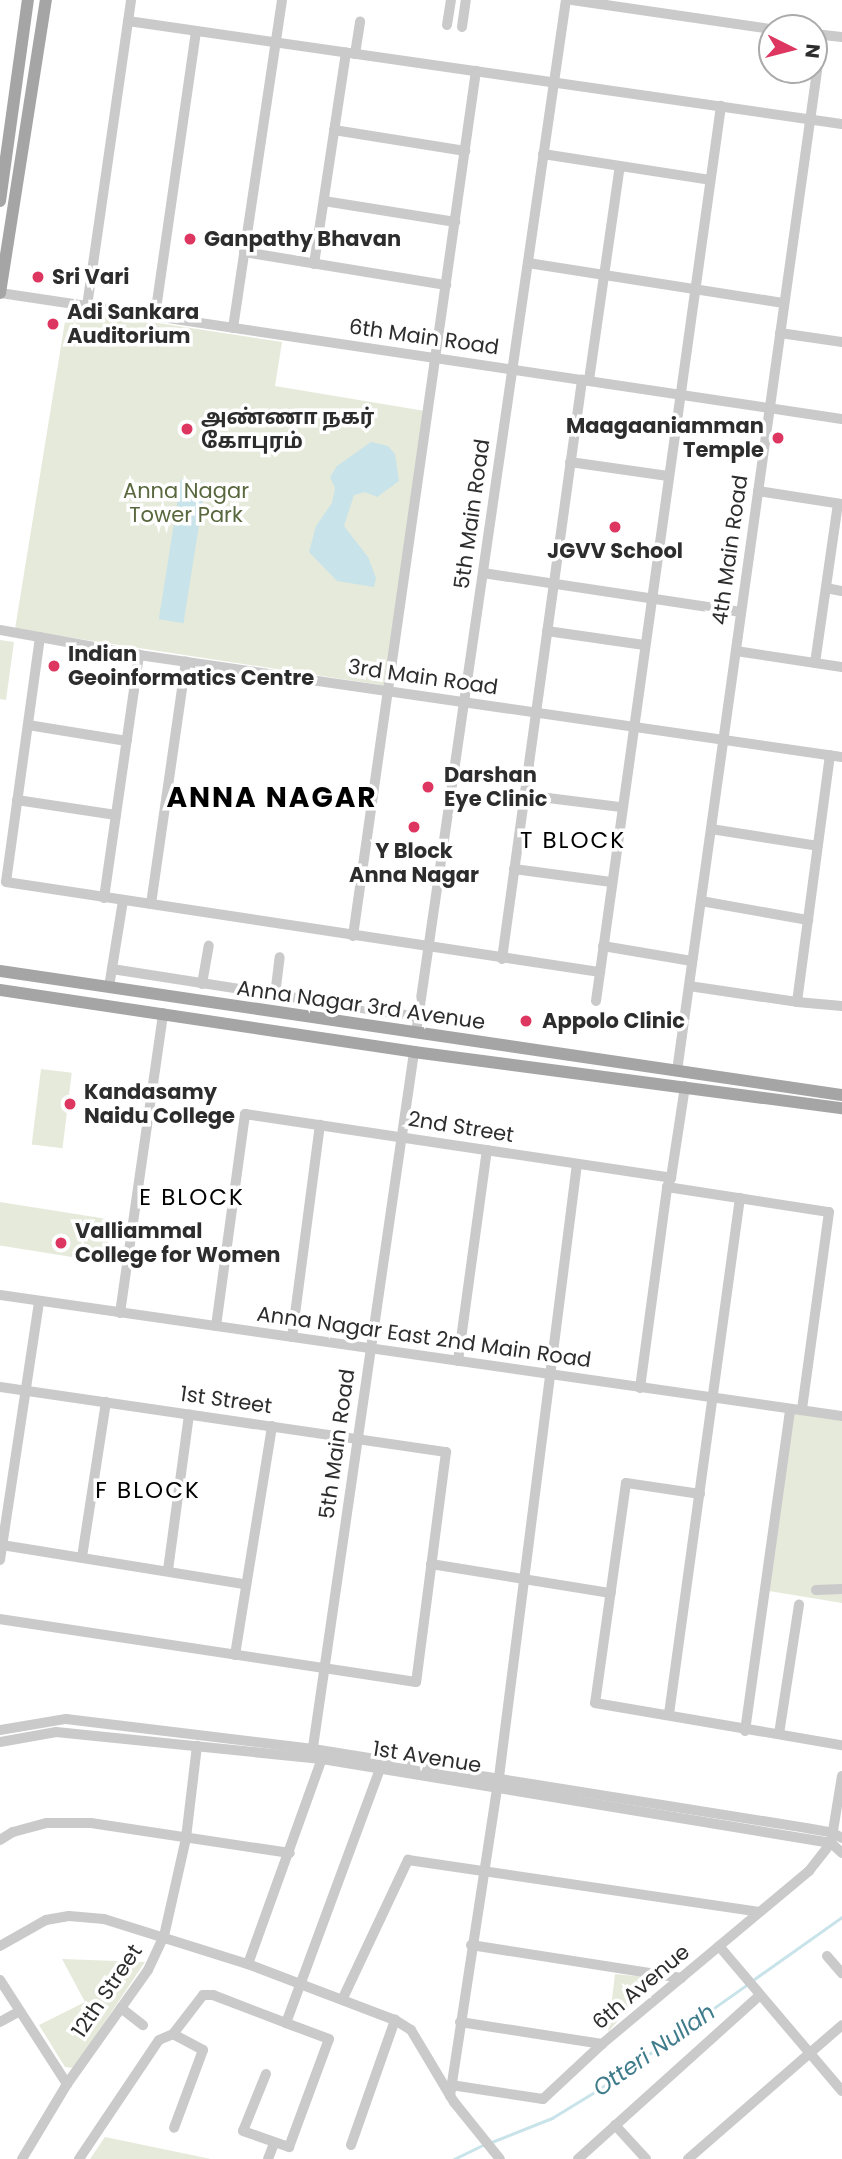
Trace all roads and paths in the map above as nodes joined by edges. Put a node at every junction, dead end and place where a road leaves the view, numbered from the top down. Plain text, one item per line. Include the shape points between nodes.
1 (28, 0) edge
2 (46, 0) edge
3 (131, 0) edge
4 (282, 0) edge
5 (451, 0) edge
6 (466, 0) edge
7 (566, 0) edge
8 (572, 0) edge
9 (128, 21) junction
10 (360, 21) dead end
11 (447, 25) dead end
12 (462, 27) dead end
13 (758, 27) edge
14 (196, 31) junction
15 (276, 42) junction
16 (350, 53) junction
17 (476, 71) junction
18 (554, 83) junction
19 (813, 84) edge
20 (721, 106) junction
21 (810, 120) junction
22 (842, 124) edge
23 (334, 131) junction
24 (465, 151) junction
25 (543, 154) junction
26 (620, 166) junction
27 (710, 180) junction
28 (0, 201) edge
29 (324, 201) junction
30 (455, 222) junction
31 (244, 253) junction
32 (528, 263) junction
33 (314, 264) junction
34 (604, 274) junction
35 (446, 285) junction
36 (695, 288) junction
37 (0, 293) edge
38 (784, 303) junction
39 (88, 306) junction
40 (155, 316) junction
41 (233, 328) junction
42 (780, 333) junction
43 (842, 342) edge
44 (435, 358) junction
45 (512, 369) junction
46 (585, 380) junction
47 (680, 393) junction
48 (770, 408) junction
49 (842, 419) edge
50 (570, 462) junction
51 (668, 476) junction
52 (758, 491) junction
53 (840, 504) edge
54 (483, 573) junction
55 (553, 584) junction
56 (826, 588) junction
57 (842, 590) edge
58 (651, 597) junction
59 (741, 612) junction
60 (0, 630) edge
61 (547, 631) junction
62 (40, 637) junction
63 (644, 645) junction
64 (736, 651) junction
65 (139, 655) junction
66 (186, 662) junction
67 (815, 663) junction
68 (842, 667) edge
69 (388, 691) junction
70 (464, 702) junction
71 (536, 713) junction
72 (28, 725) junction
73 (633, 725) junction
74 (723, 740) junction
75 (127, 741) junction
76 (830, 755) junction
77 (842, 757) edge
78 (524, 794) junction
79 (18, 800) junction
80 (621, 807) junction
81 (116, 815) junction
82 (711, 828) junction
83 (818, 846) junction
84 (514, 869) junction
85 (611, 882) junction
86 (104, 898) junction
87 (123, 901) junction
88 (701, 901) junction
89 (151, 904) junction
90 (808, 920) junction
91 (353, 936) junction
92 (209, 946) dead end
93 (603, 946) junction
94 (428, 948) junction
95 (280, 957) dead end
96 (502, 959) junction
97 (692, 961) junction
98 (112, 970) junction
99 (0, 971) edge
100 (600, 972) junction
101 (202, 984) junction
102 (689, 986) junction
103 (109, 987) junction
104 (0, 990) edge
105 (275, 995) junction
106 (596, 1001) dead end
107 (797, 1003) junction
108 (842, 1006) edge
109 (163, 1013) junction
110 (418, 1017) junction
111 (416, 1033) junction
112 (414, 1052) junction
113 (677, 1071) junction
114 (685, 1086) junction
115 (842, 1095) edge
116 (842, 1108) edge
117 (320, 1125) junction
118 (401, 1138) junction
119 (487, 1150) junction
120 (577, 1164) junction
121 (669, 1183) junction
122 (740, 1198) junction
123 (0, 1296) edge
124 (39, 1301) junction
125 (120, 1313) junction
126 (216, 1326) junction
127 (292, 1337) junction
128 (370, 1349) junction
129 (458, 1361) junction
130 (550, 1374) junction
131 (0, 1387) edge
132 (640, 1388) junction
133 (26, 1390) junction
134 (714, 1398) junction
135 (106, 1402) junction
136 (790, 1409) junction
137 (802, 1410) junction
138 (189, 1414) junction
139 (842, 1416) edge
140 (272, 1426) junction
141 (357, 1439) junction
142 (700, 1494) junction
143 (2, 1545) junction
144 (82, 1557) junction
145 (0, 1560) edge
146 (431, 1564) junction
147 (168, 1570) junction
148 (522, 1580) junction
149 (244, 1584) junction
150 (842, 1589) edge
151 (816, 1590) dead end
152 (611, 1593) junction
153 (799, 1605) dead end
154 (0, 1619) edge
155 (235, 1654) junction
156 (324, 1669) junction
157 (669, 1714) junction
158 (0, 1730) edge
159 (745, 1731) junction
160 (779, 1734) junction
161 (0, 1741) edge
162 (842, 1745) edge
163 (197, 1746) junction
164 (316, 1756) junction
165 (380, 1769) junction
166 (842, 1778) edge
167 (497, 1783) junction
168 (186, 1838) junction
169 (835, 1838) edge
170 (0, 1839) edge
171 (290, 1853) junction
172 (842, 1853) edge
173 (482, 1872) junction
174 (759, 1912) junction
175 (164, 1936) junction
176 (471, 1945) junction
177 (0, 1946) edge
178 (719, 1946) junction
179 (827, 1956) dead end
180 (248, 1964) junction
181 (842, 1973) edge
182 (681, 1978) junction
183 (0, 1980) edge
184 (300, 1983) junction
185 (760, 1995) junction
186 (344, 1998) junction
187 (121, 2008) junction
188 (18, 2012) junction
189 (395, 2020) junction
190 (0, 2022) edge
191 (460, 2022) junction
192 (286, 2023) junction
193 (143, 2025) dead end
194 (842, 2025) edge
195 (173, 2034) junction
196 (602, 2045) junction
197 (810, 2053) junction
198 (266, 2074) dead end
199 (67, 2084) junction
200 (451, 2090) junction
201 (842, 2091) edge
202 (615, 2125) junction
203 (174, 2128) dead end
204 (274, 2143) junction
205 (351, 2145) dead end
206 (22, 2159) edge
207 (79, 2159) edge
208 (268, 2159) edge
209 (500, 2159) edge
210 (578, 2159) edge
211 (646, 2159) edge
212 (688, 2159) edge

1 - 28 main road
2 - 37 main road
3 - 9 street
4 - 15 street
5 - 11 street
6 - 12 street
7 - 18 street, 5th Main Road
8 - 13 street
9 - 14 street
9 - 39 street
10 - 16 street
14 - 15 street
14 - 40 street
15 - 16 street
15 - 31 street
16 - 17 street
16 - 23 street
17 - 18 street
17 - 24 street
18 - 20 street
18 - 25 street, 5th Main Road
19 - 21 street, 4th Main Road
20 - 21 street
20 - 27 street
21 - 22 street
21 - 38 street, 4th Main Road
23 - 24 street
23 - 29 street
24 - 30 street
25 - 26 street
25 - 32 street, 5th Main Road
26 - 27 street
26 - 34 street
27 - 36 street
29 - 30 street
29 - 33 street
30 - 35 street
31 - 33 street
31 - 41 street
32 - 34 street
32 - 45 street, 5th Main Road
33 - 35 street
34 - 36 street
34 - 46 street
35 - 44 street
36 - 38 street
36 - 47 street
37 - 39 street, 6th Main Road
38 - 42 street, 4th Main Road
39 - 40 street, 6th Main Road
40 - 41 street, 6th Main Road
41 - 44 street, 6th Main Road
42 - 43 street
42 - 48 street, 4th Main Road
44 - 45 street, 6th Main Road
44 - 69 street
45 - 46 street, 6th Main Road
45 - 54 street, 5th Main Road
46 - 47 street, 6th Main Road
46 - 50 street
47 - 48 street, 6th Main Road
47 - 51 street
48 - 49 street, 6th Main Road
48 - 52 street, 4th Main Road
50 - 51 street
50 - 55 street
51 - 58 street
52 - 53 street
52 - 59 street, 4th Main Road
53 - 56 street
54 - 55 street
54 - 70 street, 5th Main Road
55 - 58 street
55 - 61 street
56 - 57 street
56 - 67 street
58 - 59 street
58 - 63 street
59 - 64 street, 4th Main Road
60 - 62 street, 3rd Main Road
61 - 63 street
61 - 71 street
62 - 65 street, 3rd Main Road
62 - 72 street
63 - 73 street
64 - 67 street
64 - 74 street, 4th Main Road
65 - 66 street, 3rd Main Road
65 - 75 street
66 - 69 street, 3rd Main Road
66 - 89 street
67 - 68 street
69 - 70 street, 3rd Main Road
69 - 91 street
70 - 71 street, 3rd Main Road
70 - 94 street, 5th Main Road
71 - 73 street, 3rd Main Road
71 - 78 street
72 - 75 street
72 - 79 street
73 - 74 street, 3rd Main Road
73 - 80 street
74 - 76 street, 3rd Main Road
74 - 82 street, 4th Main Road
75 - 81 street
76 - 77 street, 3rd Main Road
76 - 83 street
78 - 80 street
78 - 84 street
79 - 81 street
79 - 86 street via 6,882
80 - 85 street
81 - 86 street
82 - 83 street
82 - 88 street, 4th Main Road
83 - 90 street
84 - 85 street
84 - 96 street
85 - 93 street
86 - 87 street
87 - 89 street
87 - 98 street
88 - 90 street
88 - 97 street, 4th Main Road
89 - 91 street
90 - 107 street
91 - 94 street
92 - 101 street
93 - 97 street
93 - 100 street
94 - 96 street
94 - 110 street, 5th Main Road
95 - 105 street
96 - 100 street
97 - 102 street, 4th Main Road
98 - 101 street
98 - 103 street
99 - 103 main road, Anna Nagar 3rd Avenue
100 - 106 street
101 - 105 street
102 - 107 street
102 - 113 street, 4th Main Road
103 - 111 main road, Anna Nagar 3rd Avenue
104 - 109 main road, Anna Nagar 3rd Avenue
105 - 110 street
107 - 108 street
109 - 112 main road, Anna Nagar 3rd Avenue
109 - 125 street
110 - 111 street, 5th Main Road
111 - 113 main road, Anna Nagar 3rd Avenue
112 - 114 main road, Anna Nagar 3rd Avenue
112 - 118 street, 5th Main Road
113 - 115 main road, Anna Nagar 3rd Avenue
114 - 116 main road, Anna Nagar 3rd Avenue
114 - 121 street
117 - 118 street, 2nd Street
117 - 126 street, 2nd Street via 245,1114
117 - 127 street
118 - 119 street, 2nd Street
118 - 128 street, 5th Main Road
119 - 120 street, 2nd Street
119 - 129 street
120 - 121 street, 2nd Street
120 - 130 street
121 - 122 street, 2nd Street
121 - 132 street
122 - 134 street
122 - 137 street, 2nd Street via 829,1212
123 - 124 street, Anna Nagar East 2nd Main Road
124 - 125 street, Anna Nagar East 2nd Main Road
124 - 133 street
125 - 126 street, Anna Nagar East 2nd Main Road
126 - 127 street, Anna Nagar East 2nd Main Road
127 - 128 street, Anna Nagar East 2nd Main Road
128 - 129 street, Anna Nagar East 2nd Main Road
128 - 141 street, 5th Main Road
129 - 130 street, Anna Nagar East 2nd Main Road
130 - 132 street, Anna Nagar East 2nd Main Road
130 - 148 street
131 - 133 street, 1st Street
132 - 134 street, Anna Nagar East 2nd Main Road
133 - 135 street, 1st Street
133 - 143 street
134 - 136 street, Anna Nagar East 2nd Main Road
134 - 142 street
135 - 138 street, 1st Street
135 - 144 street
136 - 137 street, Anna Nagar East 2nd Main Road
136 - 159 street
137 - 139 street, Anna Nagar East 2nd Main Road
138 - 140 street, 1st Street
138 - 147 street
140 - 141 street, 1st Street
140 - 149 street
141 - 146 street, 1st Street via 446,1452
141 - 156 street, 5th Main Road
142 - 152 street via 626,1482
142 - 157 street
143 - 144 street
143 - 145 street
144 - 147 street
146 - 148 street
146 - 156 street via 416,1682
147 - 149 street
148 - 152 street
148 - 167 street
149 - 155 street
150 - 151 street
152 - 157 street via 595,1703
153 - 160 street
154 - 155 street
155 - 156 street
156 - 164 street, 5th Main Road
157 - 159 street
158 - 164 street, 1st Avenue via 66,1719
159 - 160 street
160 - 162 street
161 - 163 street, 1st Avenue via 57,1732
163 - 164 street, 1st Avenue
163 - 168 street, 12th Street
164 - 165 street, 1st Avenue
164 - 167 street, 1st Avenue
164 - 171 street, 5th Main Road
165 - 167 street, 1st Avenue
165 - 184 street
166 - 169 street
167 - 169 street, 1st Avenue
167 - 173 street
168 - 170 street via 91,1823 47,1823
168 - 171 street
168 - 175 street, 12th Street
169 - 172 street
169 - 174 street, 6th Avenue via 809,1871
171 - 180 street, 5th Main Road
173 - 174 street
173 - 176 street
173 - 186 street via 408,1860
174 - 178 street, 6th Avenue
175 - 177 street via 104,1919 69,1916 46,1920
175 - 180 street
175 - 187 street, 12th Street
176 - 182 street
176 - 191 street
178 - 182 street, 6th Avenue
178 - 185 street
179 - 181 street
180 - 184 street
182 - 196 street, 6th Avenue
183 - 188 street
184 - 186 street
184 - 192 street
185 - 197 street
185 - 202 street
186 - 189 street
187 - 193 street
187 - 199 street, 12th Street
188 - 190 street
188 - 199 street
189 - 200 street via 411,2030
189 - 205 street
191 - 196 street
191 - 200 street
192 - 195 street via 207,1994
192 - 204 street via 329,2039 289,2147
194 - 197 street
195 - 203 street via 203,2050
195 - 207 street via 159,2040
196 - 200 street, 6th Avenue via 543,2099
197 - 201 street
197 - 212 street
198 - 204 street via 243,2131
199 - 206 street, 12th Street
200 - 209 street
202 - 210 street
202 - 211 street
204 - 208 street

